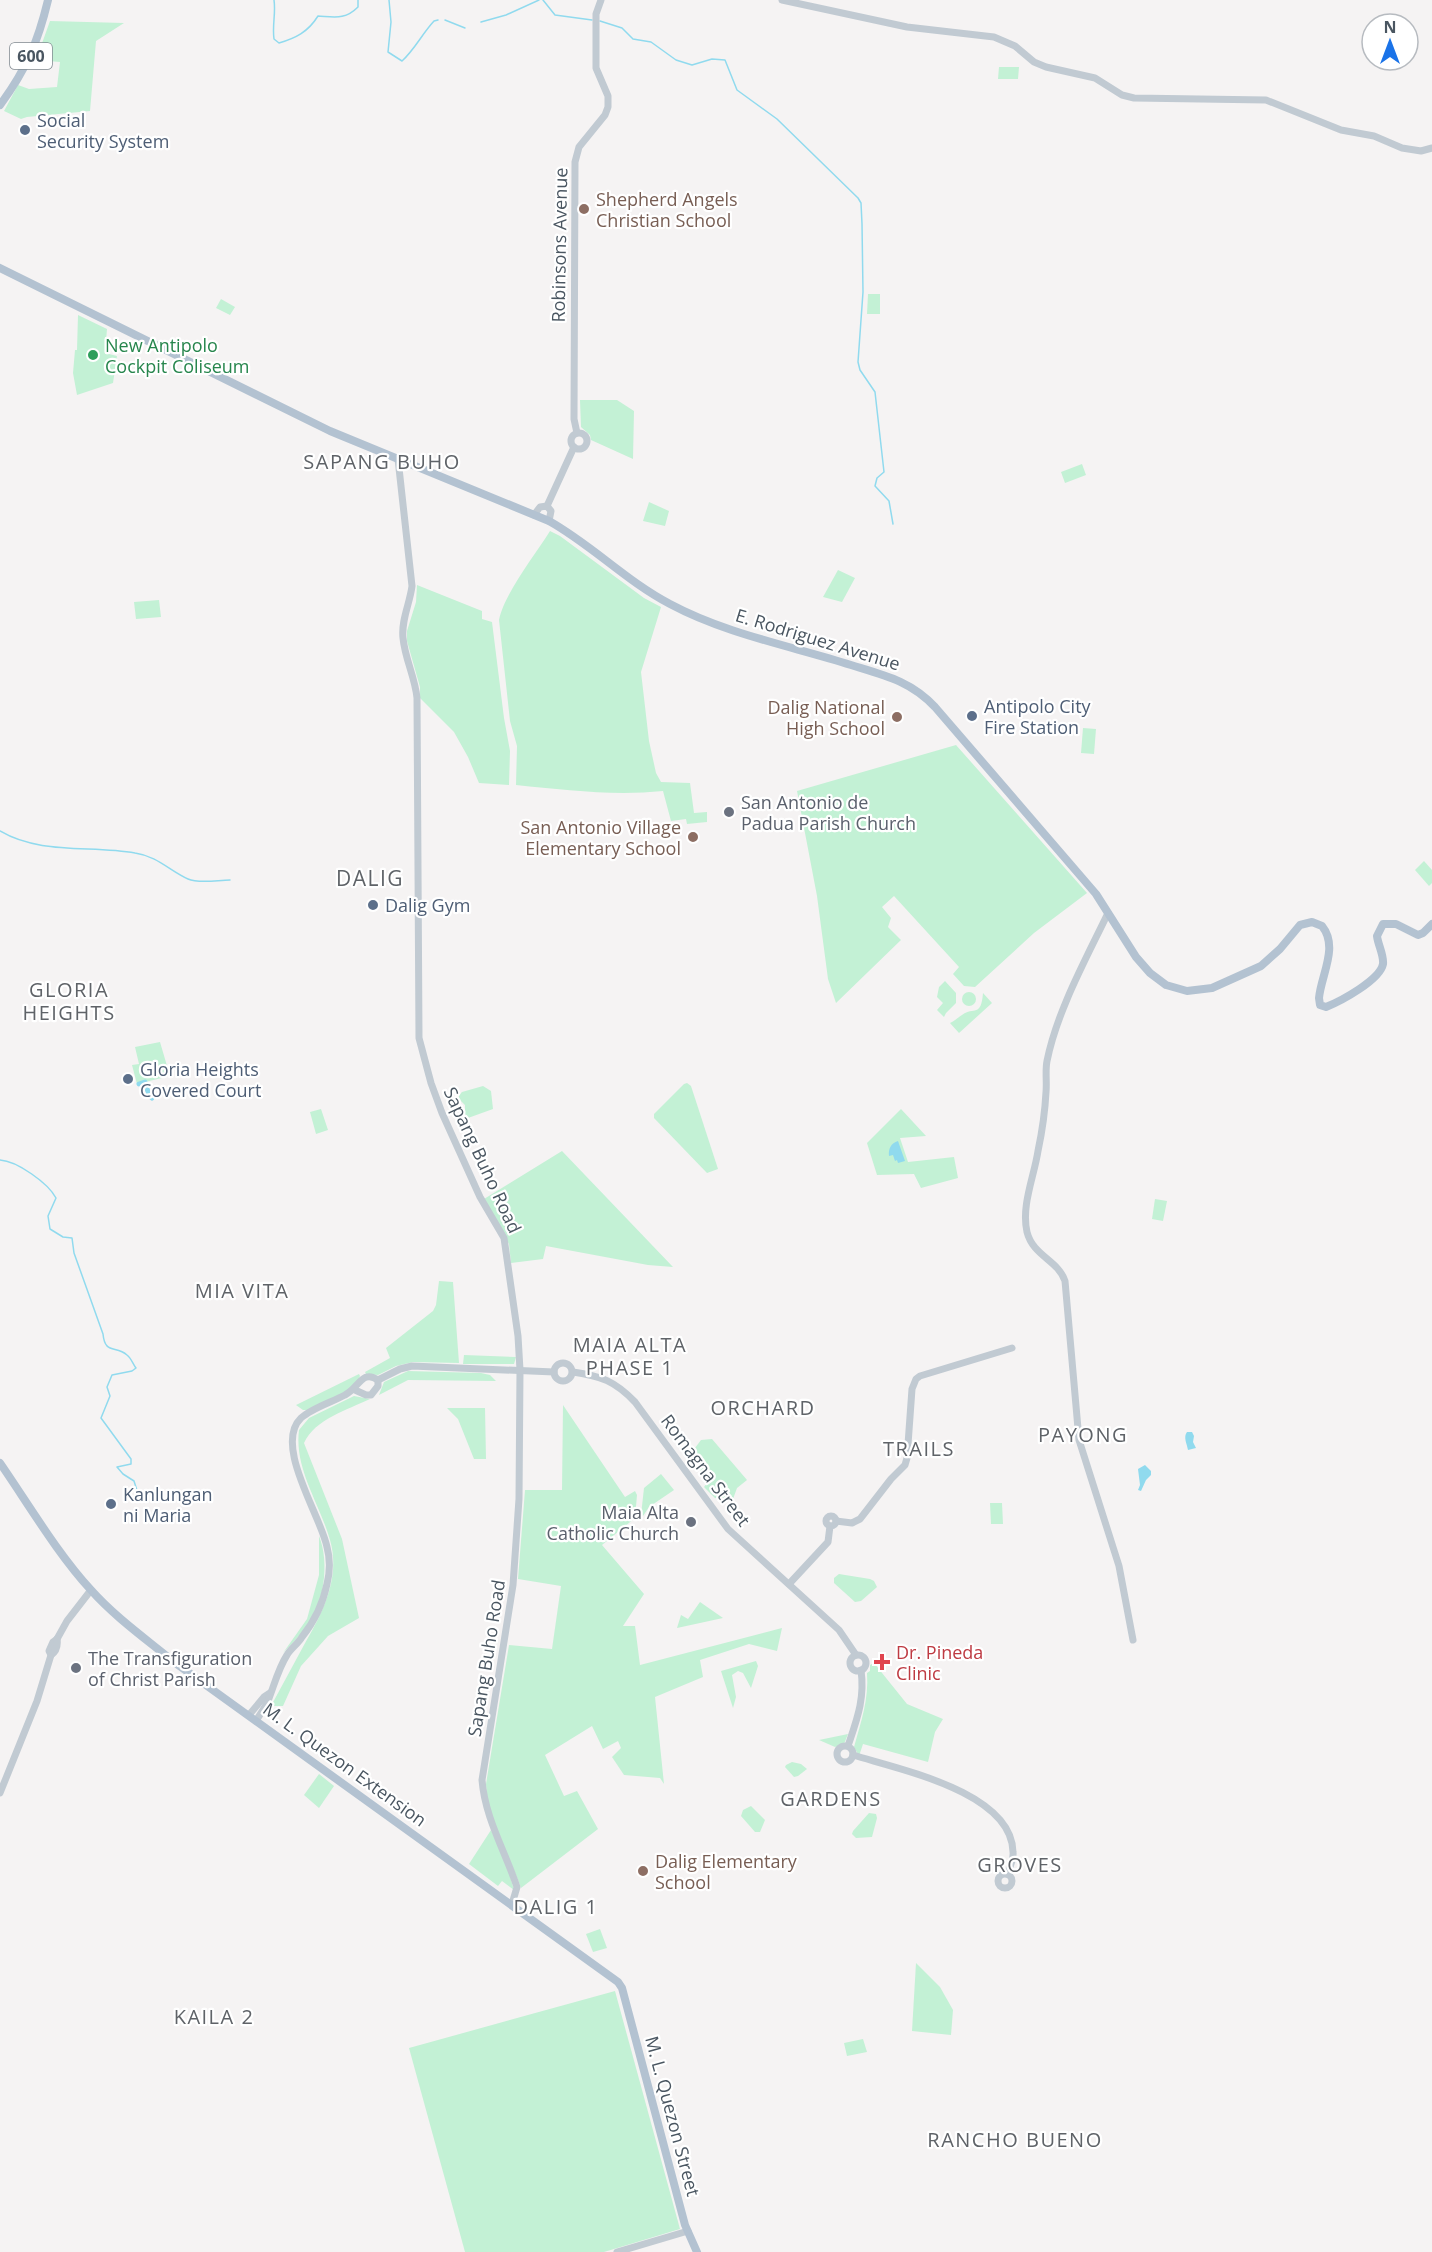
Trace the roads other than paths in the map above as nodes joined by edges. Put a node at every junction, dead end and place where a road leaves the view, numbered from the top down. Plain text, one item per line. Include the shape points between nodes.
1 (48, 0) edge
2 (601, 0) edge
3 (782, 0) edge
4 (0, 105) edge
5 (1432, 148) edge
6 (0, 268) edge
7 (577, 433) junction
8 (574, 447) junction
9 (398, 459) junction
10 (547, 506) junction
11 (534, 515) junction
12 (549, 521) junction
13 (1108, 913) junction
14 (1432, 924) edge
15 (1011, 1348) dead end
16 (520, 1371) junction
17 (554, 1372) junction
18 (573, 1372) junction
19 (378, 1380) junction
20 (355, 1390) junction
21 (0, 1463) edge
22 (789, 1584) junction
23 (91, 1590) junction
24 (1133, 1640) dead end
25 (252, 1718) junction
26 (848, 1746) junction
27 (853, 1755) junction
28 (0, 1793) edge
29 (1008, 1874) dead end
30 (512, 1904) junction
31 (622, 1988) joint
32 (688, 2231) junction
33 (617, 2252) edge
34 (697, 2252) edge

1 - 4 main road, 600 via 33,52
2 - 7 street, Robinsons Avenue via 596,14 596,68 608,96 608,107 579,147 575,162 573,333
3 - 5 street via 907,27 994,37 1015,46 1034,62 1095,78 1134,98 1266,100 1327,126 1374,136 1402,148
6 - 9 main road, E. Rodriguez Avenue via 310,422
7 - 8 street via 571,441
7 - 8 street via 584,434 587,440 582,448
8 - 10 street
9 - 11 main road, E. Rodriguez Avenue
9 - 16 street, Sapang Buho Road via 412,586 403,637 417,698 419,1038 442,1113 480,1197 504,1238
10 - 11 street via 540,507
10 - 12 street via 551,511
11 - 12 main road, E. Rodriguez Avenue
12 - 13 main road, E. Rodriguez Avenue via 642,587 682,610 915,688 936,707
13 - 14 main road, E. Rodriguez Avenue via 1150,973 1175,989 1193,992 1255,969 1273,957 1300,925 1318,924 1329,940 1319,998 1320,1005 1326,1007 1372,980 1381,970 1383,959 1377,936 1383,924 1396,924 1418,935
13 - 24 street via 1051,1043 1039,1150 1024,1220 1035,1250 1063,1274 1065,1281 1079,1440 1119,1566
15 - 22 street via 916,1379 905,1465 860,1519 833,1524 828,1542
16 - 17 street
16 - 19 street via 412,1366
16 - 30 street, Sapang Buho Road via 519,1498 513,1585 482,1780 490,1819 518,1887
17 - 18 street via 557,1366 565,1364
17 - 18 street via 564,1382
18 - 22 street, Romagna Street via 602,1377 624,1391 728,1529
19 - 20 street via 364,1378
19 - 20 street via 371,1395
20 - 25 street via 302,1417 295,1425 292,1435 298,1472 327,1547 329,1574 316,1614 287,1655 268,1700
21 - 23 main road, M. L. Quezon Extension
22 - 26 street, Romagna Street via 866,1661 861,1670 862,1704
23 - 25 main road, M. L. Quezon Extension via 174,1662
23 - 28 street via 57,1639 58,1645
25 - 30 main road, M. L. Quezon Extension
26 - 27 street
26 - 27 street via 840,1747 837,1756 846,1762
27 - 29 street via 934,1780 993,1810 1012,1841 1014,1854
30 - 31 main road, M. L. Quezon Extension
31 - 32 main road, M. L. Quezon Street
32 - 33 street
32 - 34 main road, M. L. Quezon Street

